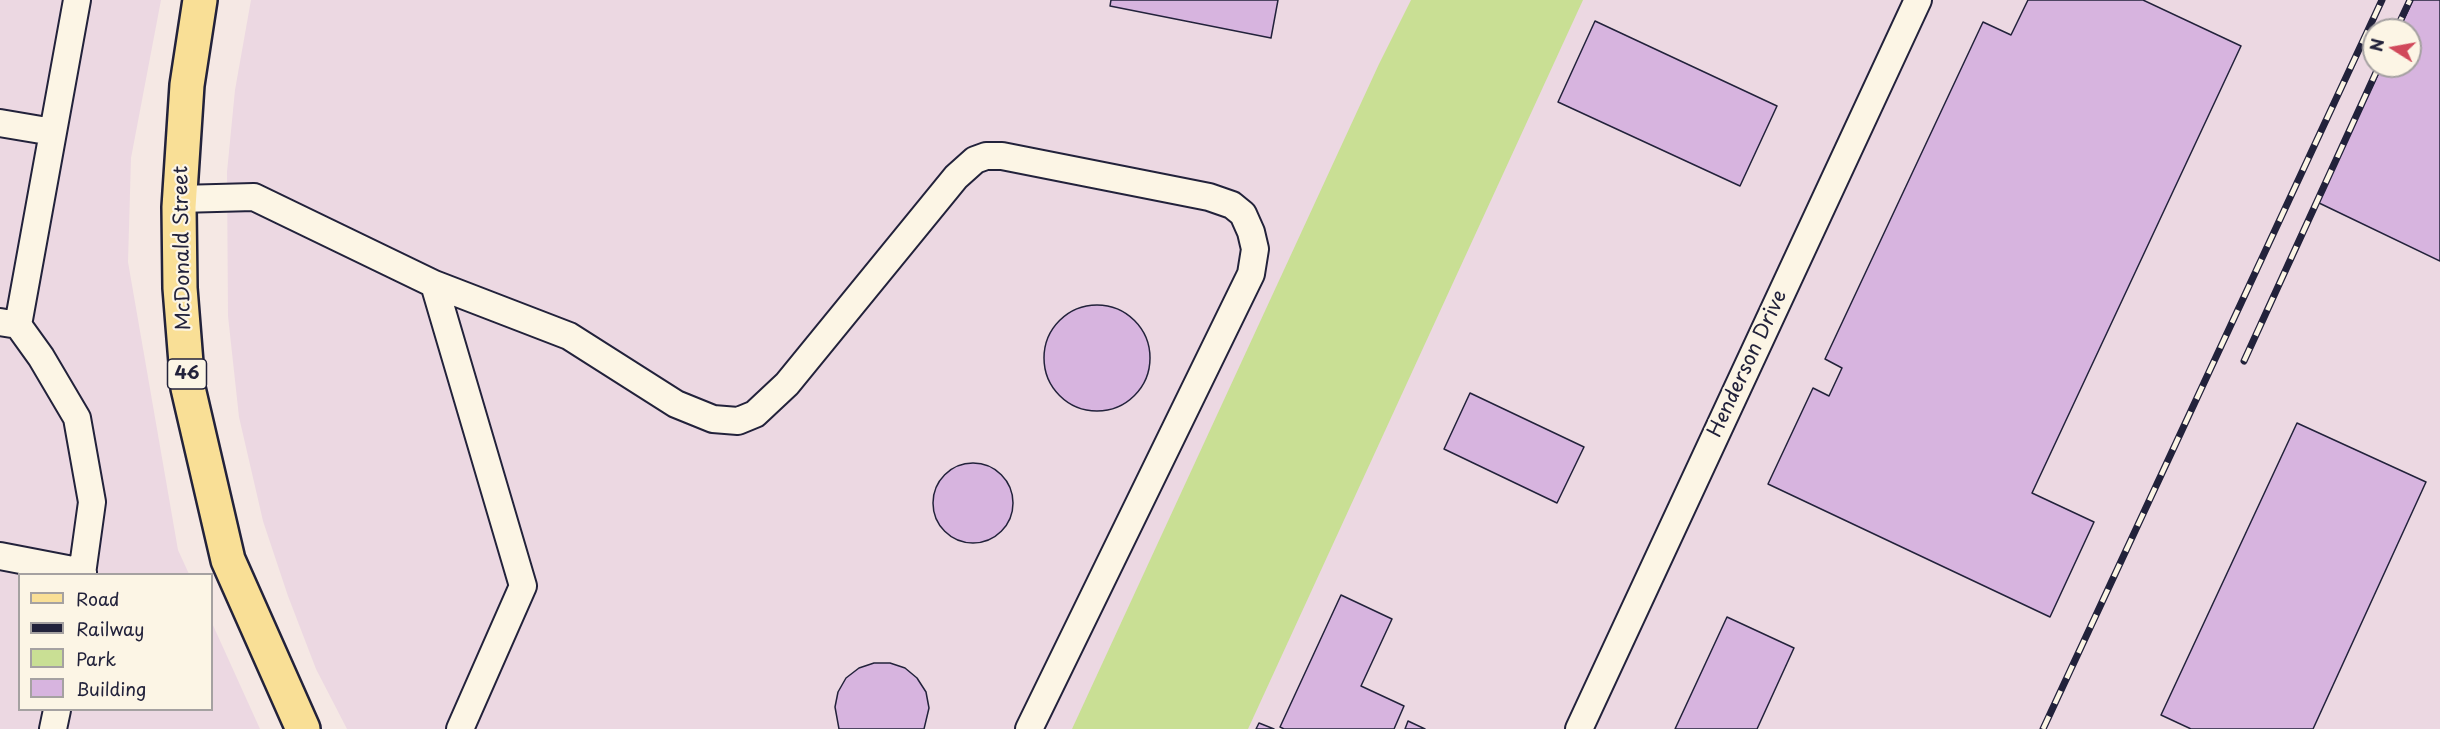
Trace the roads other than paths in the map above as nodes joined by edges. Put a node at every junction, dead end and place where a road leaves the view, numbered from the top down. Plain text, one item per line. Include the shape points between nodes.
1 (77, 0) edge
2 (200, 0) edge
3 (1916, 0) edge
4 (0, 123) edge
5 (53, 132) junction
6 (179, 199) junction
7 (434, 284) junction
8 (9, 323) edge
9 (0, 556) edge
10 (82, 573) edge
11 (57, 711) edge
12 (53, 729) edge
13 (303, 729) edge
14 (460, 729) edge
15 (1029, 729) edge
16 (1580, 729) edge

1 - 5 street
2 - 6 main road, McDonald Street / 46 via 187,85
3 - 16 street, Henderson Drive
4 - 5 street
5 - 8 street
6 - 7 street via 254,197
6 - 13 main road, McDonald Street / 46 via 180,288 188,388 228,560
7 - 14 street via 523,586
7 - 15 street via 569,336 676,404 713,419 738,421 755,414 786,384 956,177 975,160 1002,156 1209,197 1232,205 1243,214 1251,232 1255,249 1251,274
8 - 10 street via 41,357 77,418 92,502
9 - 10 street
11 - 12 street

